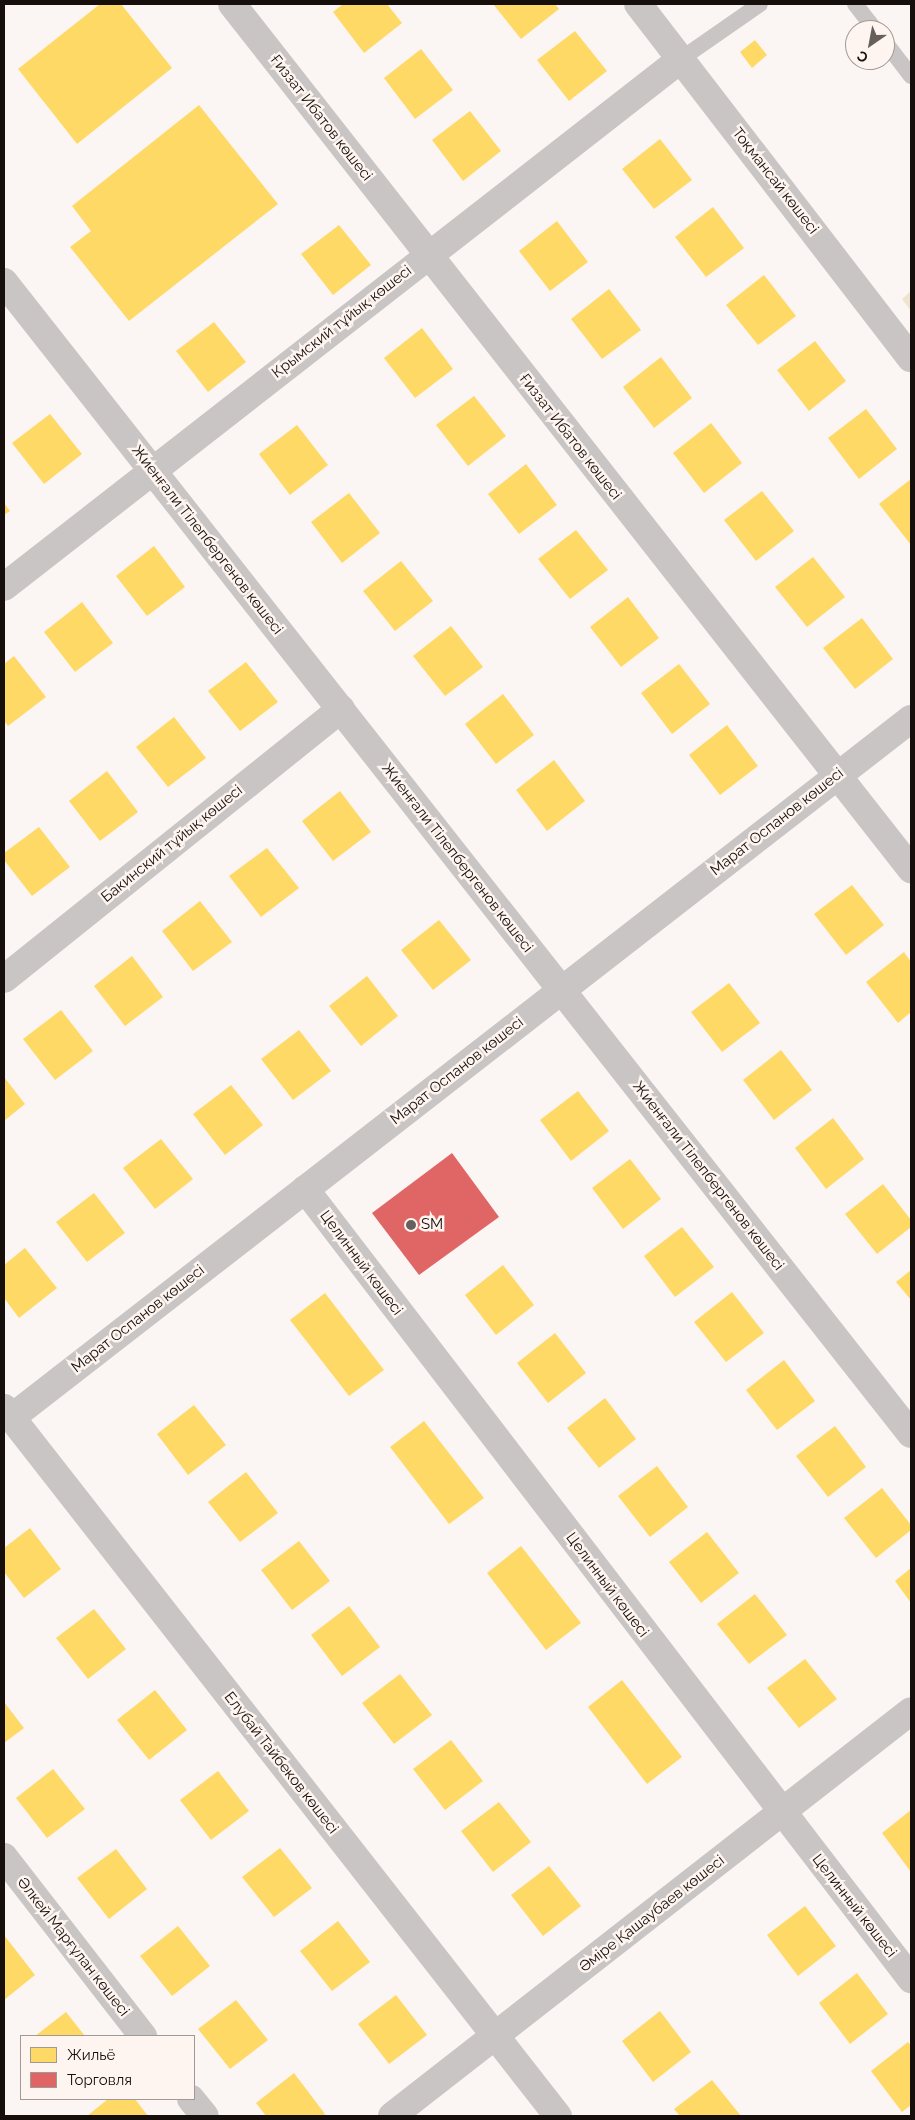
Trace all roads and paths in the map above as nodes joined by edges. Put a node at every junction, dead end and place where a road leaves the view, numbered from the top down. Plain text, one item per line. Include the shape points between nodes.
1 (232, 4) edge
2 (638, 4) edge
3 (760, 4) edge
4 (855, 4) edge
5 (868, 20) edge
6 (895, 55) edge
7 (681, 59) junction
8 (911, 76) edge
9 (428, 256) junction
10 (4, 282) edge
11 (911, 358) edge
12 (152, 470) junction
13 (4, 587) edge
14 (341, 710) junction
15 (911, 719) edge
16 (837, 776) junction
17 (911, 869) edge
18 (4, 979) edge
19 (561, 990) junction
20 (305, 1189) junction
21 (6, 1416) edge
22 (911, 1434) edge
23 (911, 1711) edge
24 (781, 1813) junction
25 (4, 1857) edge
26 (911, 1979) edge
27 (142, 2035) edge
28 (496, 2038) junction
29 (192, 2100) edge
30 (205, 2116) edge
31 (392, 2116) edge
32 (558, 2116) edge

1 - 9 street, Ғиззат Ибатов көшесі
2 - 7 street, Тоқмансай көшесі
3 - 7 lane
4 - 5 lane
6 - 8 lane
7 - 9 street, Крымский тұйық көшесі
7 - 11 street, Тоқмансай көшесі
9 - 12 street, Крымский тұйық көшесі
9 - 16 street, Ғиззат Ибатов көшесі
10 - 12 street, Жиенғали Тілепбергенов көшесі
12 - 13 street, Крымский тұйық көшесі
12 - 14 street, Жиенғали Тілепбергенов көшесі
14 - 18 street, Бакинский тұйық көшесі
14 - 19 street, Жиенғали Тілепбергенов көшесі
15 - 16 street, Марат Оспанов көшесі
16 - 17 street, Ғиззат Ибатов көшесі
16 - 19 street, Марат Оспанов көшесі
19 - 20 street, Марат Оспанов көшесі
19 - 22 street, Жиенғали Тілепбергенов көшесі
20 - 21 street, Марат Оспанов көшесі
20 - 24 street, Целинный көшесі
21 - 28 street, Елубай Тайбеков көшесі
23 - 24 street, Әміре Қашаубаев көшесі
24 - 26 street, Целинный көшесі
24 - 28 street, Әміре Қашаубаев көшесі
25 - 27 street, Әлкей Марғұлан көшесі
28 - 31 street, Әміре Қашаубаев көшесі
28 - 32 street, Елубай Тайбеков көшесі
29 - 30 street

